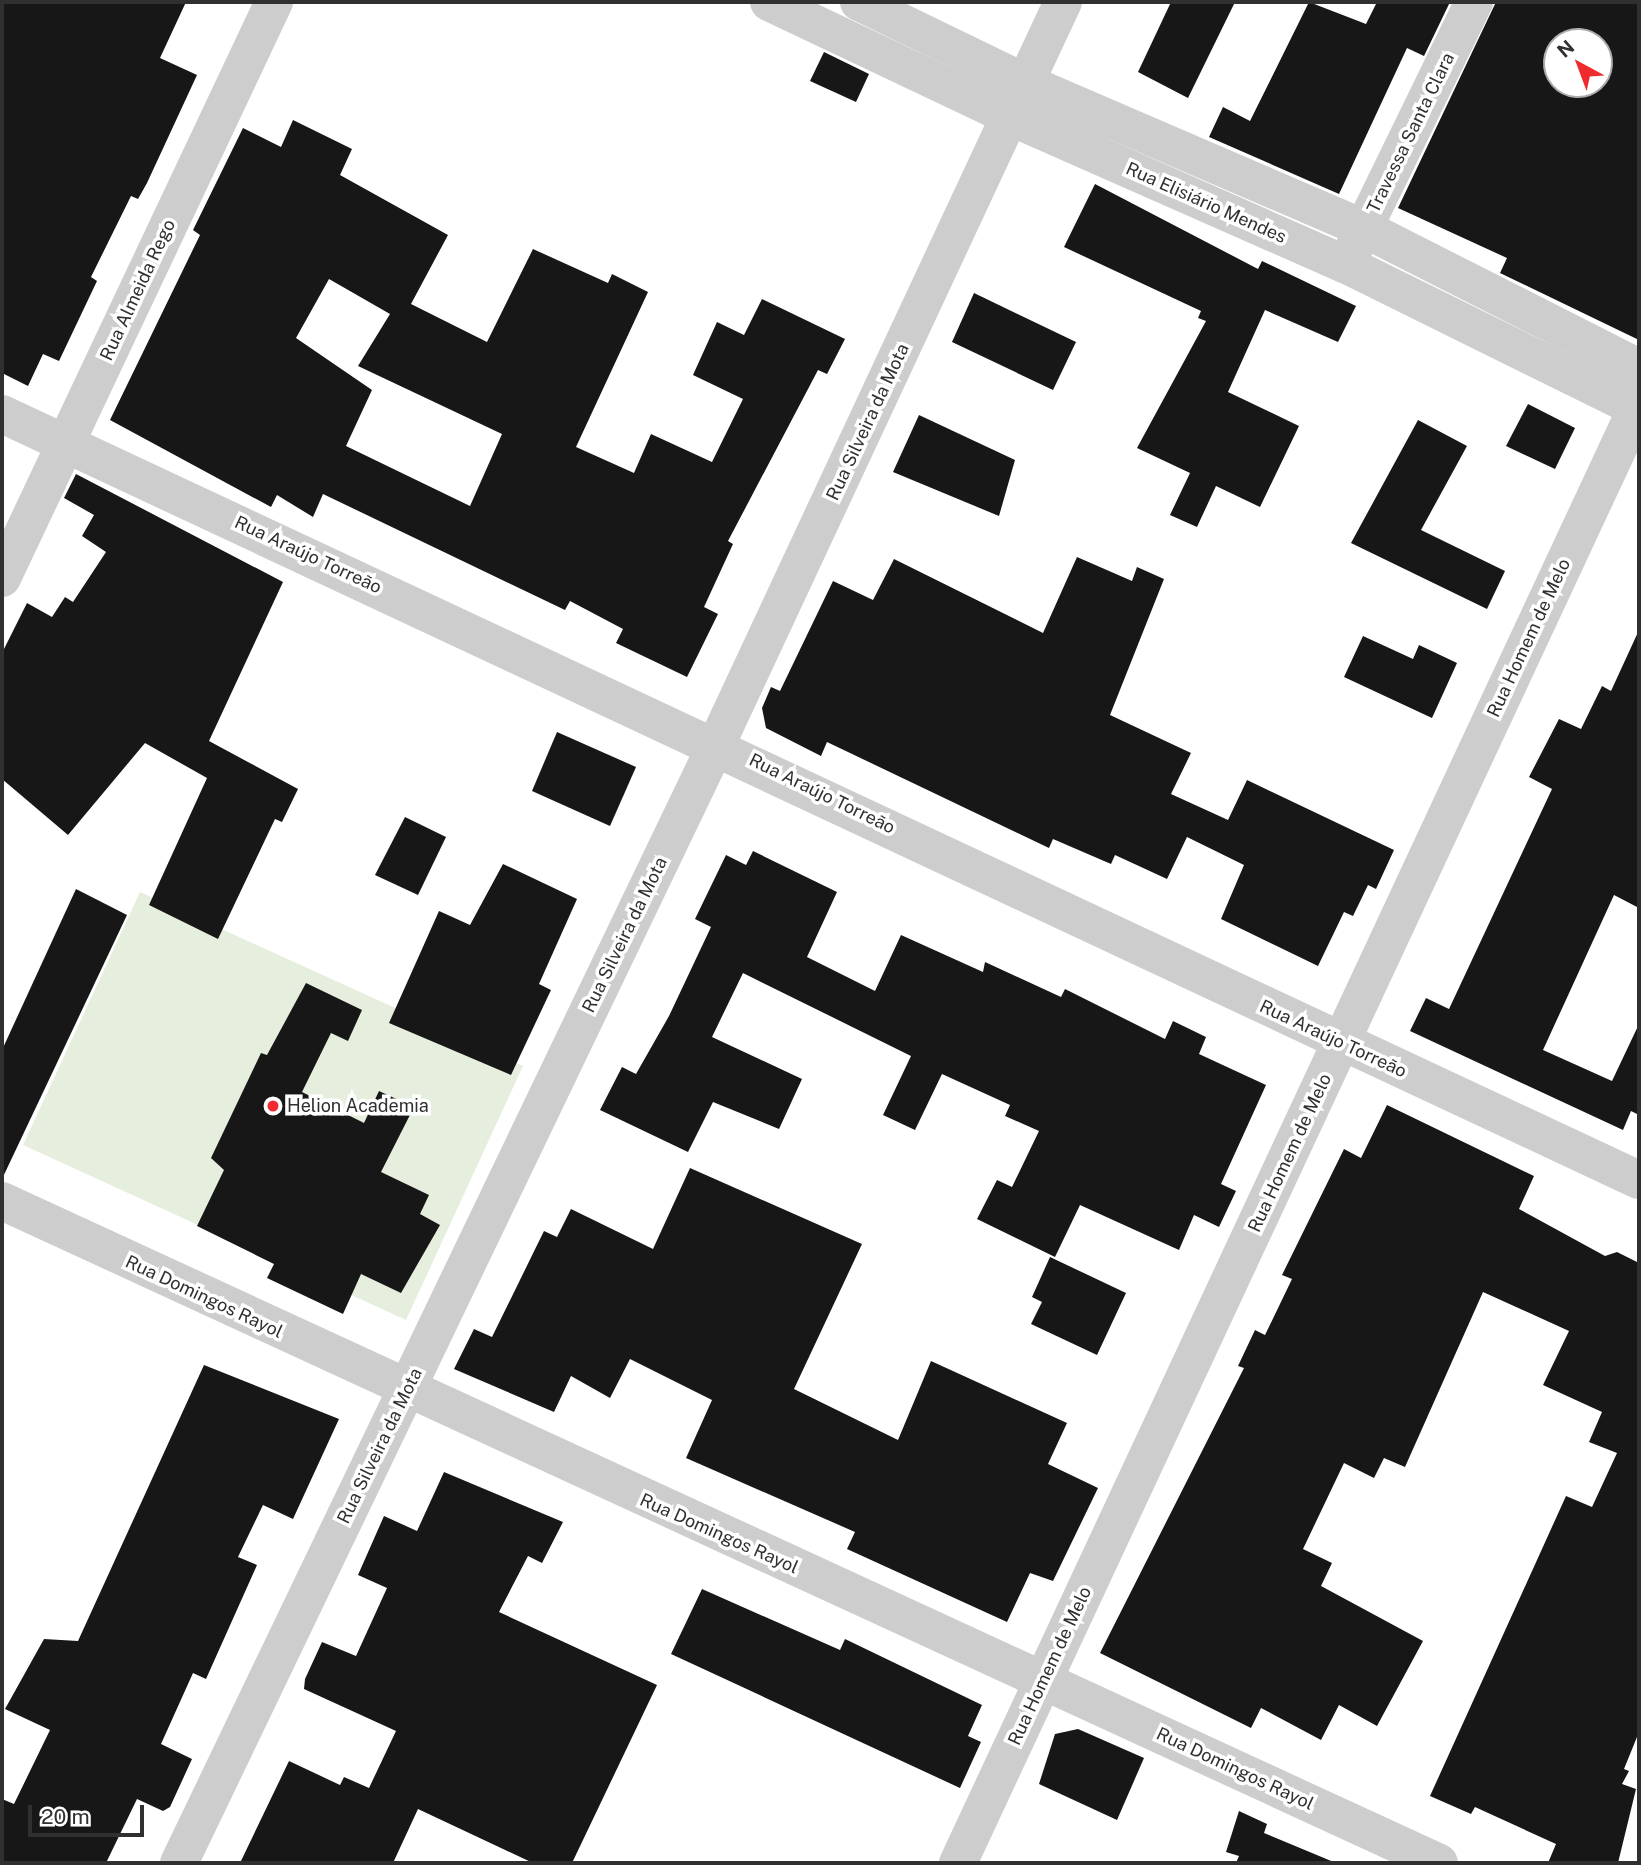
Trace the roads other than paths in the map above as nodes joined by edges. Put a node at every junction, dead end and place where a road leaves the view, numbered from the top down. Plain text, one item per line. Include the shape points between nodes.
1 (274, 2) edge
2 (769, 2) edge
3 (859, 2) edge
4 (1063, 2) edge
5 (1475, 2) edge
6 (1026, 83) junction
7 (1011, 117) junction
8 (1365, 229) junction
9 (1345, 264) junction
10 (1639, 368) edge
11 (1638, 407) edge
12 (2, 414) edge
13 (65, 443) junction
14 (2, 578) edge
15 (717, 743) junction
16 (1341, 1043) junction
17 (1639, 1180) edge
18 (2, 1201) edge
19 (406, 1392) junction
20 (1044, 1680) junction
21 (1434, 1862) edge
22 (179, 1863) edge
23 (958, 1863) edge

1 - 13 street, Rua Almeida Rego
2 - 7 street, Rua Elisiário Mendes
3 - 6 street
4 - 6 street, Rua Silveira da Mota
5 - 8 street, Travessa Santa Clara
6 - 7 street, Rua Silveira da Mota
6 - 8 street
7 - 9 street, Rua Elisiário Mendes
7 - 15 street, Rua Silveira da Mota
8 - 9 street, Travessa Santa Clara
8 - 10 street
9 - 11 street, Rua Elisiário Mendes
11 - 16 street, Rua Homem de Melo
12 - 13 street, Rua Araújo Torreão
13 - 14 street, Rua Almeida Rego
13 - 15 street, Rua Araújo Torreão
15 - 16 street, Rua Araújo Torreão
15 - 19 street, Rua Silveira da Mota
16 - 17 street, Rua Araújo Torreão
16 - 20 street, Rua Homem de Melo
18 - 19 street, Rua Domingos Rayol
19 - 20 street, Rua Domingos Rayol
19 - 22 street, Rua Silveira da Mota
20 - 21 street, Rua Domingos Rayol
20 - 23 street, Rua Homem de Melo

